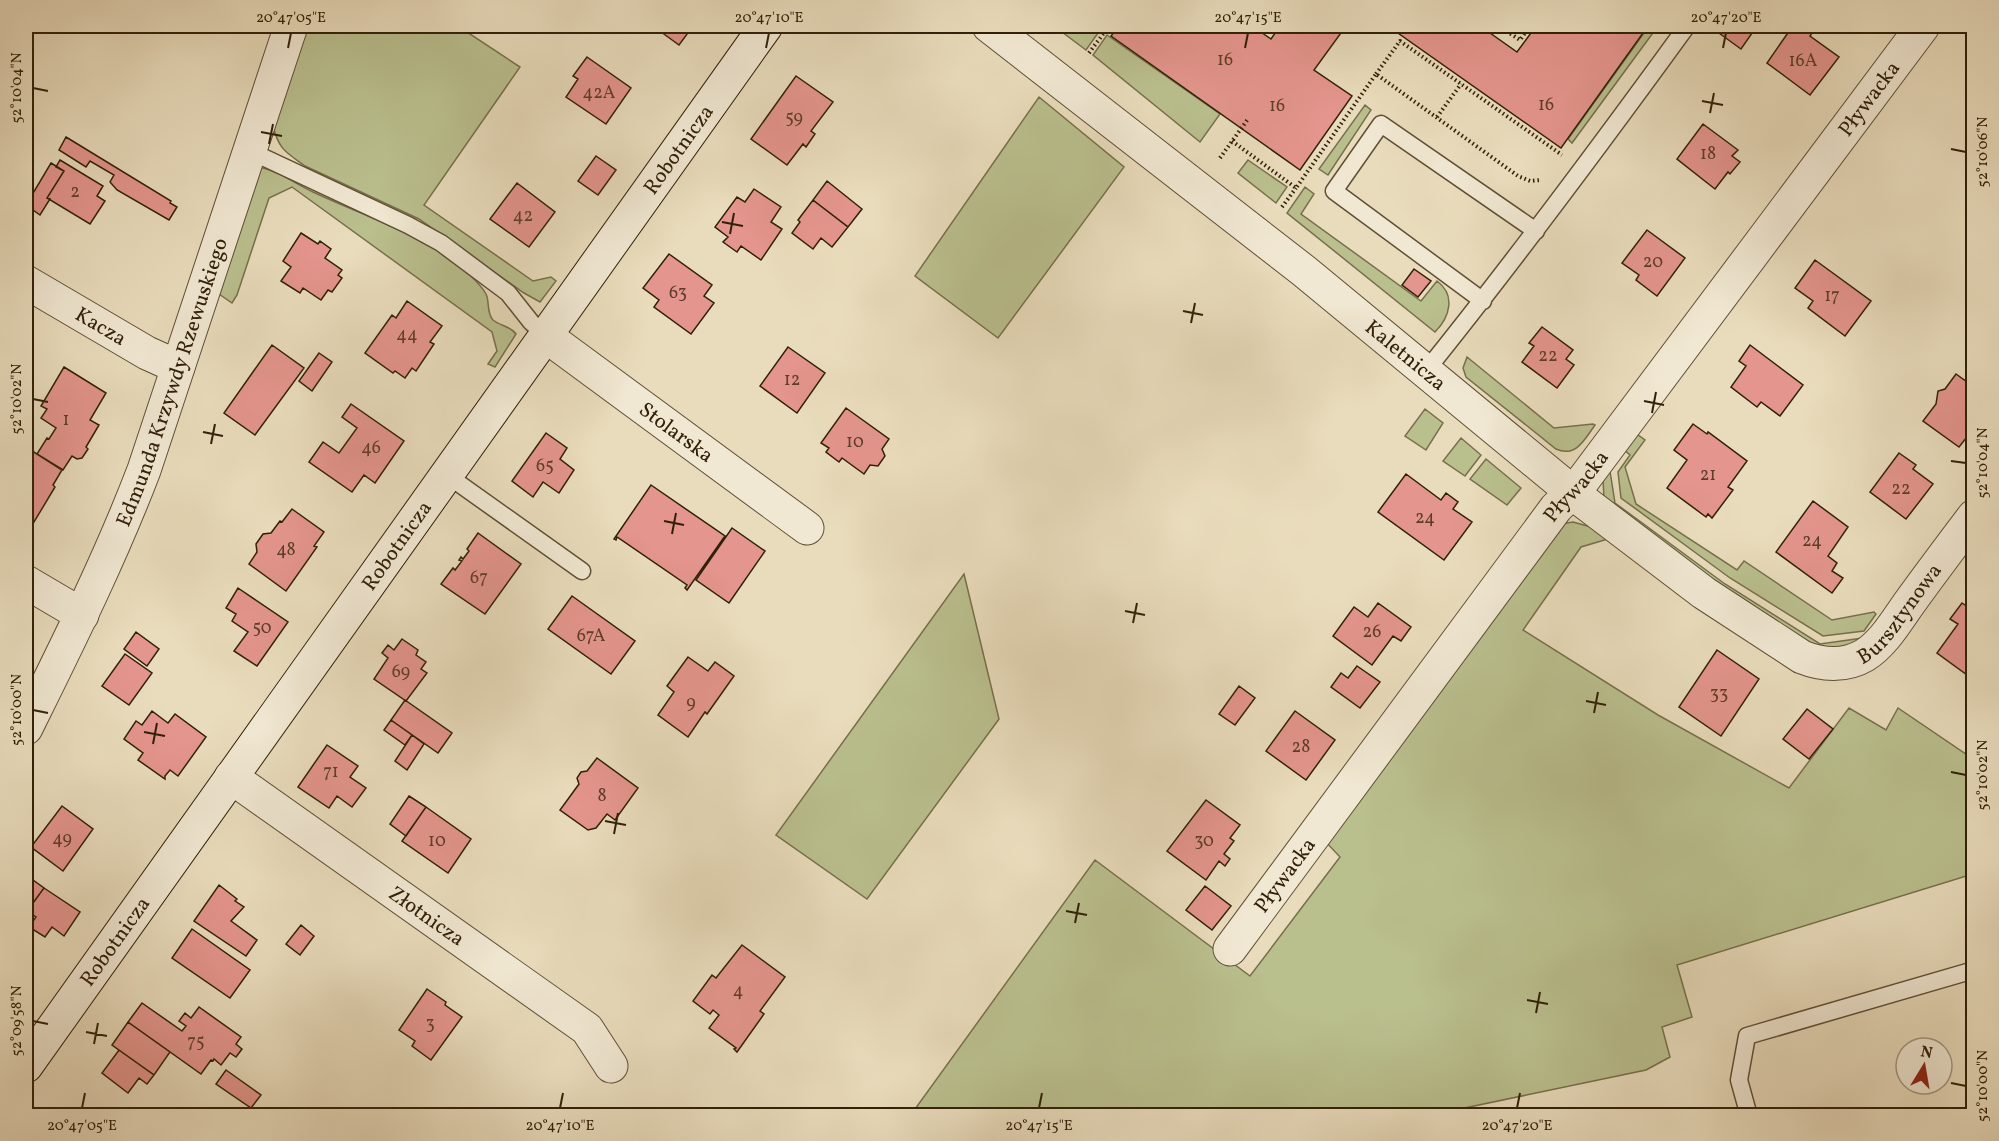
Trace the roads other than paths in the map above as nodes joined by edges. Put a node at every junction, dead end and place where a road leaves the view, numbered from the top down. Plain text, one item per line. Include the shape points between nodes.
1 (291, 26) edge
2 (766, 26) edge
3 (989, 26) edge
4 (1688, 26) edge
5 (1923, 26) edge
6 (250, 151) junction
7 (1536, 231) junction
8 (26, 282) edge
9 (1483, 301) junction
10 (546, 336) junction
11 (178, 367) junction
12 (1425, 372) junction
13 (447, 475) junction
14 (1572, 493) junction
15 (1974, 516) edge
16 (807, 528) dead end
17 (582, 571) dead end
18 (26, 582) edge
19 (82, 615) junction
20 (1832, 664) joint
21 (26, 728) edge
22 (231, 777) junction
23 (1230, 949) dead end
24 (1974, 970) edge
25 (26, 1066) edge
26 (611, 1066) dead end
27 (1749, 1116) edge

1 - 6 street, Edmunda Krzywdy Rzewuskiego
2 - 10 street, Robotnicza
3 - 12 street, Kaletnicza via 1304,271
4 - 7 lane
5 - 14 street, Pływacka
6 - 10 lane via 441,243 508,293
6 - 11 street, Edmunda Krzywdy Rzewuskiego
7 - 9 lane
7 - 9 lane via 1381,124 1334,191
8 - 11 street, Kacza
9 - 12 lane
10 - 13 street, Robotnicza
10 - 16 street, Stolarska
11 - 19 street, Edmunda Krzywdy Rzewuskiego via 129,508
12 - 14 street, Kaletnicza
13 - 17 lane
13 - 22 street, Robotnicza
14 - 20 street, Kaletnicza via 1713,599 1802,657
14 - 23 street, Pływacka via 1549,518
15 - 20 street, Bursztynowa via 1877,644 1864,655
18 - 19 street
19 - 21 street, Edmunda Krzywdy Rzewuskiego
22 - 25 street, Robotnicza
22 - 26 street, Złotnicza via 587,1029
24 - 27 lane via 1747,1036 1739,1080

